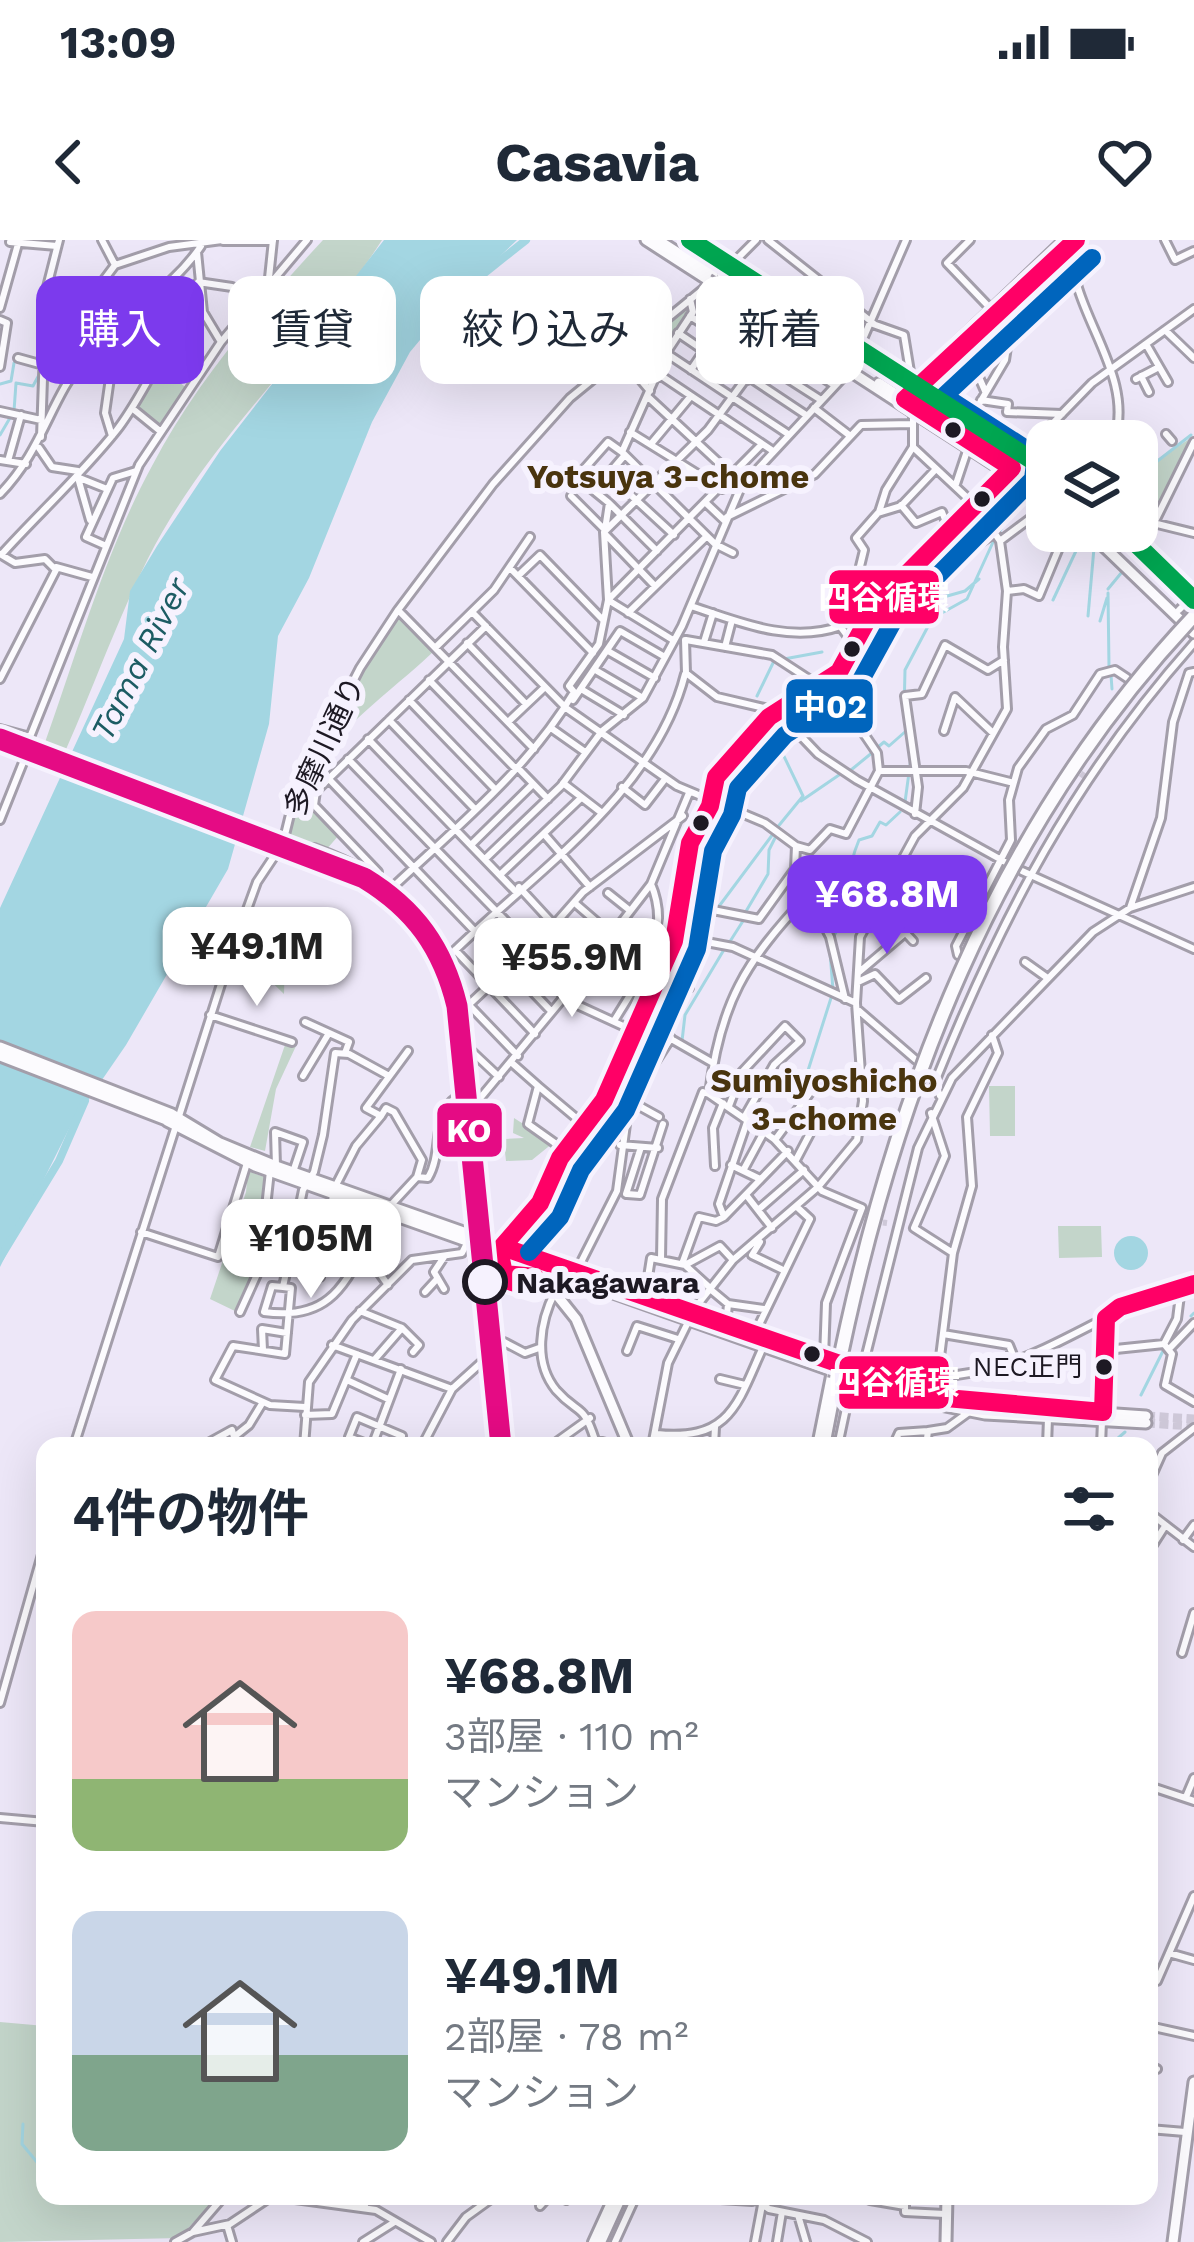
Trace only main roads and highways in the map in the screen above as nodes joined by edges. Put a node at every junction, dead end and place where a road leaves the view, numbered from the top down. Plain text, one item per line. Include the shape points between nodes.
1 (646, 240) edge
2 (658, 240) edge
3 (1069, 241) edge
4 (708, 276) edge
5 (709, 276) edge
6 (1008, 298) junction
7 (864, 378) edge
8 (901, 399) junction
9 (968, 444) junction
10 (1026, 483) edge
11 (1115, 552) edge
12 (1115, 552) edge
13 (1194, 623) edge
14 (0, 1052) edge
15 (172, 1120) junction
16 (273, 1168) junction
17 (334, 1191) junction
18 (387, 1210) junction
19 (501, 1250) junction
20 (547, 1266) junction
21 (689, 1316) junction
22 (858, 1375) junction
23 (1103, 1417) junction
24 (1146, 1420) tunnel mouth
25 (625, 1437) edge
26 (829, 1437) edge
27 (1194, 2082) edge
28 (1191, 2108) edge
29 (619, 2205) edge
30 (622, 2205) edge
31 (947, 2205) edge
32 (596, 2242) edge
33 (612, 2242) edge
34 (946, 2242) edge
35 (1172, 2242) edge

1 - 4 main road
2 - 5 main road
3 - 6 main road
6 - 8 main road
6 - 8 main road
7 - 8 main road
8 - 9 main road
8 - 9 main road via 912,418
9 - 10 main road
11 - 13 main road
12 - 13 main road
13 - 26 highway, bridge via 1071,783 956,997 888,1194
14 - 15 main road
15 - 16 main road
15 - 16 main road via 247,1163
16 - 17 main road
17 - 18 main road
17 - 18 main road
18 - 19 main road
18 - 19 main road
19 - 20 main road
20 - 21 main road
20 - 21 main road
20 - 25 main road
21 - 22 main road
21 - 22 main road
22 - 23 main road via 982,1405
22 - 23 main road via 969,1412
23 - 24 main road
27 - 28 main road
28 - 35 main road
29 - 32 highway
30 - 33 highway
31 - 34 main road

